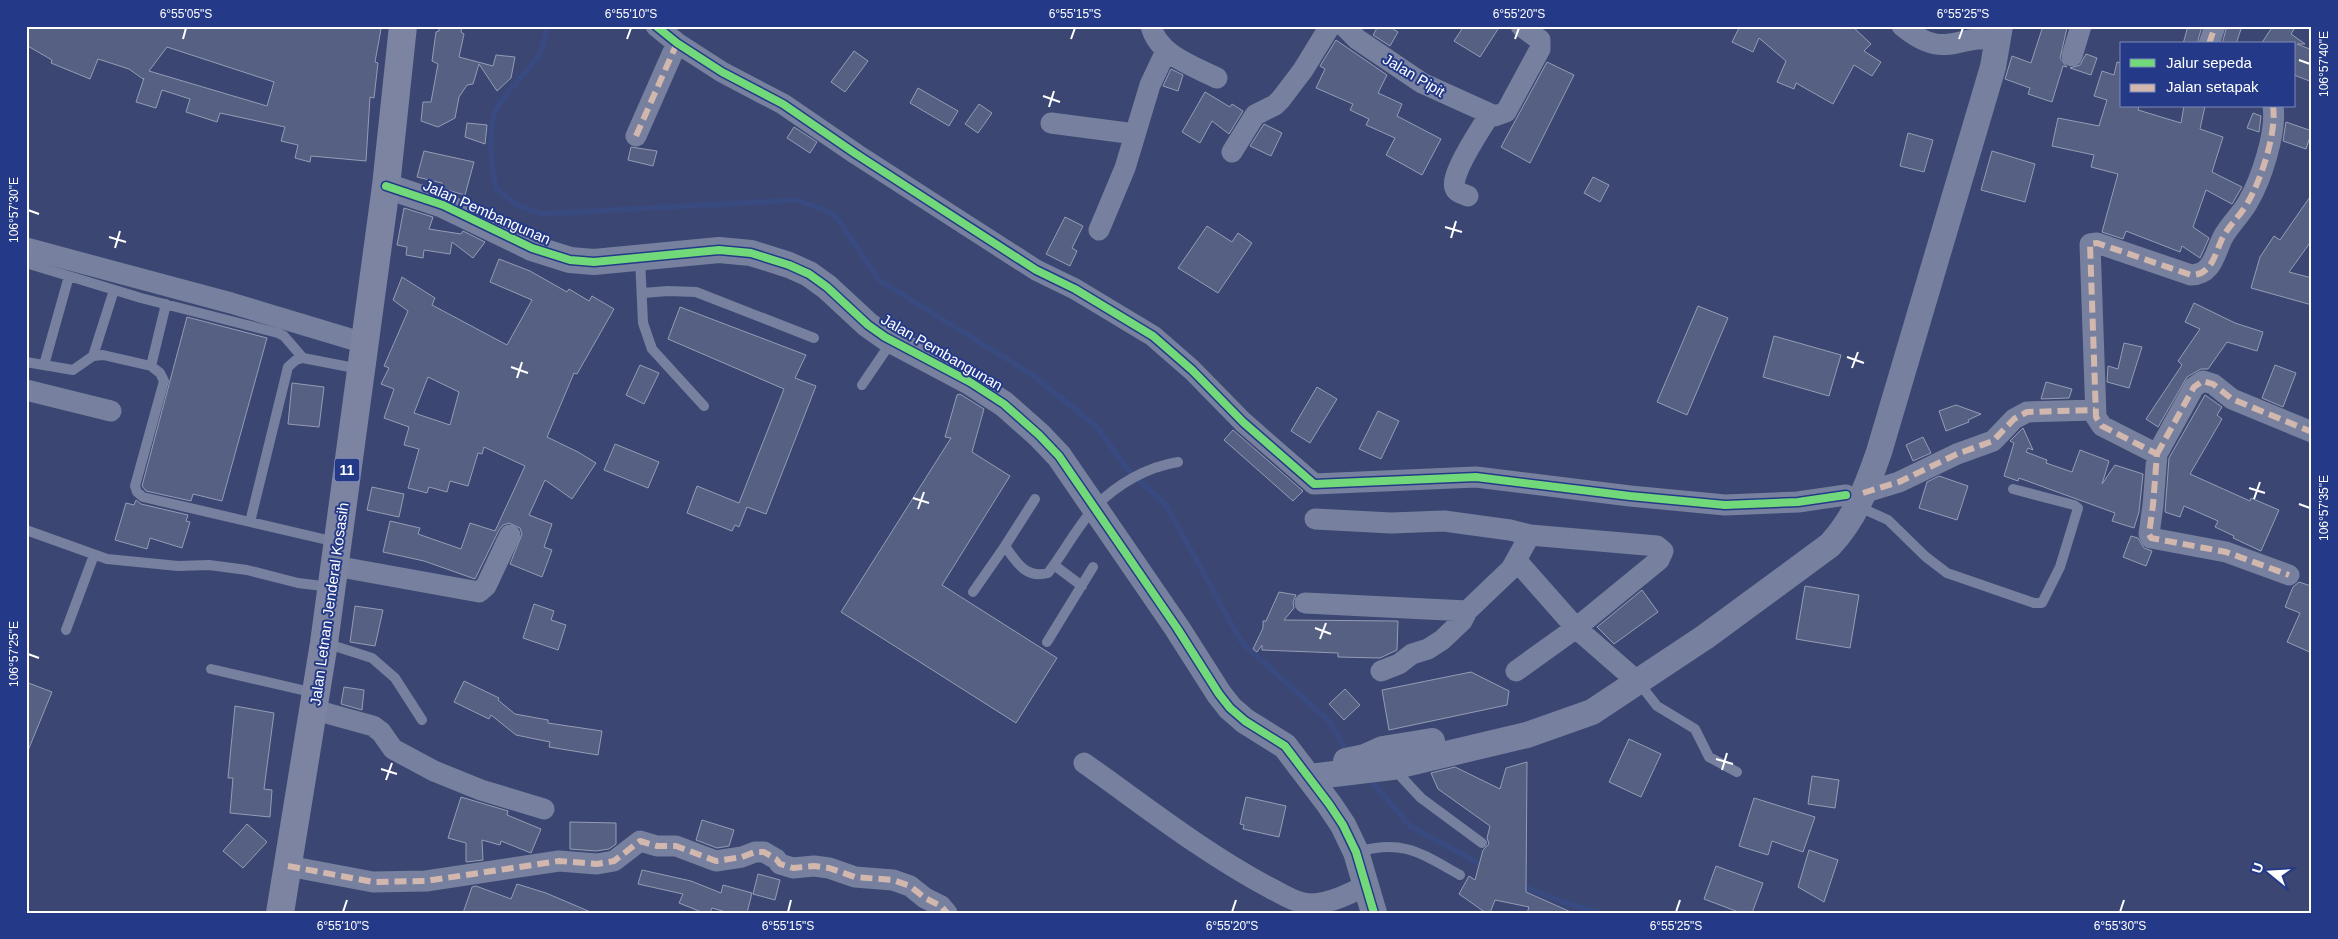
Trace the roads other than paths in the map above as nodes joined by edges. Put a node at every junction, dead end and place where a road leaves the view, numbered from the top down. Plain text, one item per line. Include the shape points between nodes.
1 (403, 26) edge
2 (656, 26) edge
3 (1151, 26) edge
4 (1330, 26) edge
5 (1344, 26) edge
6 (1520, 26) edge
7 (1902, 26) edge
8 (2081, 26) edge
9 (2215, 26) edge
10 (1993, 32) edge
11 (2210, 42) edge
12 (677, 43) junction
13 (1166, 51) junction
14 (2072, 56) dead end
15 (1217, 78) dead end
16 (2273, 108) edge
17 (1490, 114) junction
18 (1051, 123) dead end
19 (1135, 134) junction
20 (636, 136) dead end
21 (1232, 152) dead end
22 (386, 186) junction
23 (1468, 196) dead end
24 (1099, 230) dead end
25 (26, 248) edge
26 (640, 258) junction
27 (26, 263) edge
28 (69, 276) junction
29 (114, 290) junction
30 (643, 293) junction
31 (166, 304) junction
32 (814, 338) dead end
33 (892, 341) junction
34 (94, 356) junction
35 (362, 356) junction
36 (303, 358) junction
37 (26, 362) edge
38 (44, 365) junction
39 (151, 366) junction
40 (862, 385) dead end
41 (26, 390) edge
42 (704, 406) dead end
43 (2095, 410) junction
44 (111, 411) dead end
45 (2312, 432) edge
46 (2157, 454) junction
47 (1178, 462) dead end
48 (2013, 490) dead end
49 (1035, 499) dead end
50 (1853, 499) junction
51 (1096, 507) junction
52 (1315, 519) dead end
53 (250, 522) junction
54 (26, 530) edge
55 (510, 535) dead end
56 (1530, 535) junction
57 (1005, 546) junction
58 (94, 556) junction
59 (1516, 560) junction
60 (335, 565) junction
61 (1054, 565) junction
62 (1093, 567) dead end
63 (2289, 575) dead end
64 (1082, 586) junction
65 (973, 592) dead end
66 (1305, 603) dead end
67 (1467, 611) junction
68 (1576, 628) junction
69 (66, 630) dead end
70 (324, 642) junction
71 (1047, 642) dead end
72 (211, 669) dead end
73 (1516, 670) dead end
74 (1381, 671) dead end
75 (1634, 677) junction
76 (316, 701) junction
77 (422, 720) dead end
78 (1377, 761) junction
79 (1084, 762) dead end
80 (1320, 771) junction
81 (1737, 772) dead end
82 (544, 809) dead end
83 (1482, 843) dead end
84 (1356, 852) junction
85 (288, 866) junction
86 (1460, 875) dead end
87 (1365, 886) junction
88 (280, 913) edge
89 (947, 913) edge
90 (1374, 913) edge

1 - 22 highway, Jalan Letnan Jenderal Kosasih / 11
2 - 12 street
3 - 13 street via 1153,35
4 - 21 street via 1292,84 1275,105 1255,115
5 - 17 street, Jalan Pipit via 1422,83
6 - 17 street via 1540,40 1540,49 1506,112 1499,116
7 - 10 street via 1923,41 1942,46
8 - 14 street
9 - 11 street
10 - 50 street via 1863,452
12 - 20 street
12 - 50 street via 722,72 783,104 1036,270 1075,289 1153,336 1314,484 1476,477 1725,505
13 - 15 street
13 - 19 street via 1150,85
16 - 43 street via 2270,141 2254,190 2223,236 2207,270 2191,275 2097,243 2090,244
17 - 23 street via 1455,176 1455,188
18 - 19 street
19 - 24 street via 1125,168
22 - 26 street, Jalan Pembangunan via 443,205 555,257 594,262
22 - 35 highway, Jalan Letnan Jenderal Kosasih / 11
25 - 35 street via 231,304
26 - 30 lane
26 - 33 street, Jalan Pembangunan via 735,250 769,258 809,274 868,326
27 - 28 lane
28 - 29 lane
28 - 38 lane
29 - 31 lane
29 - 34 lane
30 - 32 lane via 696,292
30 - 42 lane via 643,323 652,350
31 - 36 lane via 278,333
31 - 39 lane
33 - 40 lane
33 - 51 street, Jalan Pembangunan via 970,382 1004,404 1060,456
34 - 38 lane via 73,370
34 - 39 lane via 113,356
35 - 36 lane
35 - 60 highway, Jalan Letnan Jenderal Kosasih / 11
36 - 53 lane via 288,368
37 - 38 lane
39 - 53 lane via 160,373 164,382 135,486 137,492 143,497
41 - 44 street
43 - 46 street via 2102,426
43 - 50 street via 2027,412 2014,419 1993,441
45 - 46 street via 2232,399 2213,384 2203,381 2194,387
46 - 63 street via 2148,534 2151,538 2226,552
47 - 51 lane via 1140,472
48 - 50 lane via 2078,508 2060,567 2042,603 1947,573 1888,520
49 - 57 lane
50 - 75 street via 1792,556
51 - 61 lane
51 - 80 street, Jalan Pembangunan via 1230,708
52 - 56 street via 1391,523 1444,521
53 - 60 lane
54 - 58 lane
55 - 60 street via 486,586 479,592
56 - 59 street
56 - 68 street via 1657,546 1663,551 1659,560
57 - 61 lane via 1027,572 1039,576 1048,573
57 - 65 lane
58 - 60 lane via 138,563 209,565 247,570 298,583
58 - 69 lane
59 - 67 street via 1511,569
59 - 68 street
60 - 70 highway, Jalan Letnan Jenderal Kosasih / 11
61 - 64 lane
62 - 64 lane
64 - 71 lane
66 - 67 street
67 - 74 street via 1462,621 1442,640
68 - 73 street
68 - 75 street
70 - 76 highway, Jalan Letnan Jenderal Kosasih / 11
70 - 77 lane via 372,658 394,678
72 - 76 lane
75 - 78 street via 1534,717 1417,744
75 - 81 lane via 1657,706 1695,730 1709,757
76 - 82 street via 372,726 381,732 393,749 434,771 481,790
76 - 85 highway, Jalan Letnan Jenderal Kosasih / 11
78 - 80 street
78 - 83 lane
79 - 87 street via 1230,867 1294,900 1311,904 1328,901
80 - 84 street, Jalan Pembangunan
84 - 86 lane via 1378,846 1407,848
84 - 87 street, Jalan Pembangunan
85 - 88 highway, Jalan Letnan Jenderal Kosasih / 11
85 - 89 street via 373,882 426,881 559,861 597,864 614,861 640,841 676,846 716,861 764,852 780,864 793,868 814,866 854,877 893,880 910,886
87 - 90 street, Jalan Pembangunan

